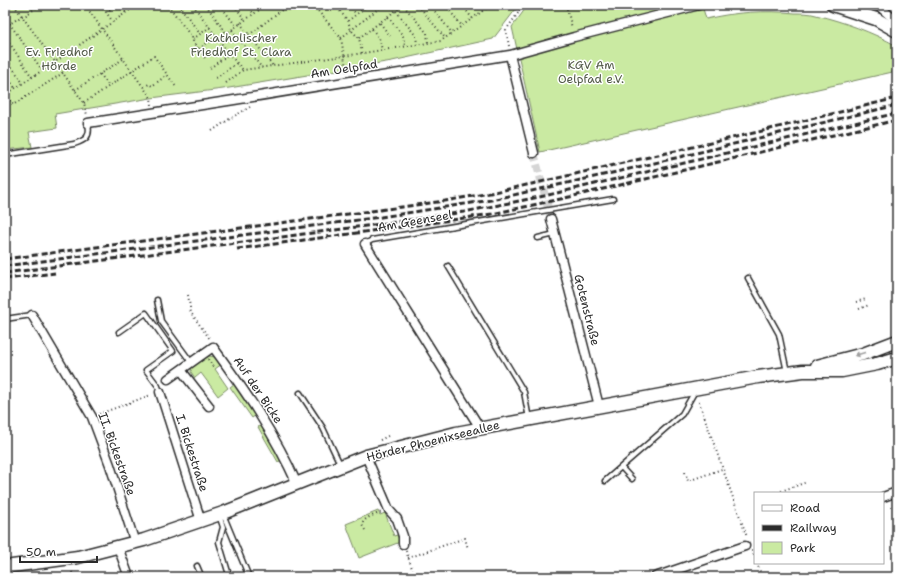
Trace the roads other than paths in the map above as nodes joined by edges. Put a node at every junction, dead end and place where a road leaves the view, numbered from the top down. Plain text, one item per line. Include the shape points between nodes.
1 (699, 5) edge
2 (833, 5) edge
3 (878, 5) edge
4 (897, 22) edge
5 (897, 31) edge
6 (510, 55) junction
7 (88, 123) joint
8 (534, 153) tunnel mouth
9 (5, 155) edge
10 (613, 199) dead end
11 (552, 219) tunnel mouth
12 (555, 234) junction
13 (538, 238) dead end
14 (364, 244) joint
15 (448, 266) dead end
16 (748, 278) dead end
17 (157, 300) dead end
18 (32, 315) joint
19 (5, 319) edge
20 (119, 332) dead end
21 (897, 342) edge
22 (897, 358) edge
23 (192, 363) junction
24 (182, 370) junction
25 (803, 370) junction
26 (787, 372) junction
27 (168, 380) dead end
28 (696, 388) junction
29 (160, 392) joint
30 (300, 393) dead end
31 (209, 406) dead end
32 (599, 406) junction
33 (529, 419) junction
34 (480, 428) junction
35 (366, 456) junction
36 (341, 466) junction
37 (621, 466) junction
38 (632, 479) dead end
39 (605, 481) dead end
40 (297, 484) junction
41 (897, 492) edge
42 (884, 497) edge
43 (221, 514) junction
44 (201, 521) junction
45 (746, 542) road end
46 (135, 543) junction
47 (403, 544) dead end
48 (118, 547) junction
49 (197, 566) dead end
50 (5, 567) edge
51 (129, 577) edge
52 (202, 577) edge
53 (222, 577) edge
54 (249, 577) edge
55 (655, 577) edge

1 - 6 street, Am Oelpfad
2 - 5 main road via 876,19
3 - 4 street
6 - 7 street, Am Oelpfad
6 - 8 street
7 - 9 lane, Am Oelpfad via 90,132 81,142
10 - 14 lane, Am Geenseel via 372,240
11 - 12 street, Gotenstraße
12 - 13 lane
12 - 32 street, Gotenstraße
14 - 34 street, Am Geenseel
15 - 33 lane via 524,392
16 - 26 lane via 779,334
17 - 23 lane via 162,321
18 - 19 lane
18 - 46 street, II. Bickestraße via 92,417
20 - 29 lane via 146,313 173,351 146,370
21 -> 25 main road, Hörder Phoenixseeallee
22 - 25 main road, Hörder Phoenixseeallee via 842,371
23 - 24 street
23 - 40 street, Auf der Bicke via 214,347 273,435
24 - 27 street
24 - 31 street
25 - 26 main road, Hörder Phoenixseeallee
26 - 28 main road, Hörder Phoenixseeallee
28 - 32 main road, Hörder Phoenixseeallee
28 - 37 lane via 682,414
29 - 44 street, I. Bickestraße
30 - 36 lane via 323,428
32 - 33 main road, Hörder Phoenixseeallee
33 - 34 main road, Hörder Phoenixseeallee
34 - 35 main road, Hörder Phoenixseeallee
35 - 36 main road, Hörder Phoenixseeallee
35 - 47 street via 389,510 397,519
36 - 40 main road, Hörder Phoenixseeallee
37 - 38 lane
37 - 39 lane
40 - 43 main road, Hörder Phoenixseeallee
41 - 42 street
43 - 44 main road, Hörder Phoenixseeallee
43 - 53 lane via 223,527 219,542 229,575
43 - 54 lane
44 - 46 main road, Hörder Phoenixseeallee
45 - 55 street
46 - 48 main road, Hörder Phoenixseeallee
48 - 50 main road, Hörder Phoenixseeallee via 78,557
48 - 51 street
49 - 52 lane

